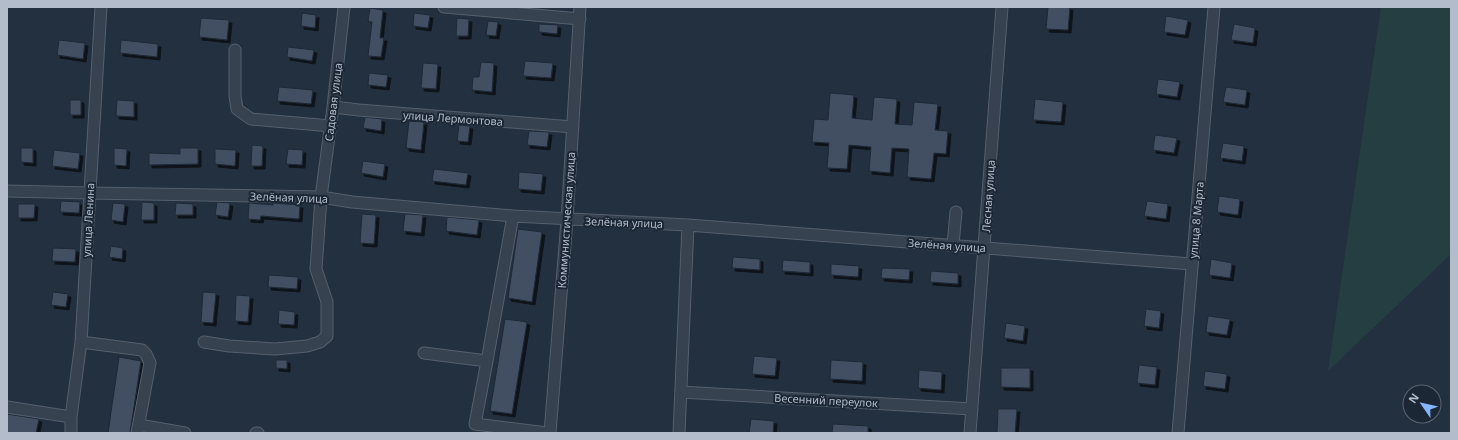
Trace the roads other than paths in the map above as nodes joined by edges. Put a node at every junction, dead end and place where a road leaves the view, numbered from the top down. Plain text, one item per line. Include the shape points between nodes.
1 (101, 7) edge
2 (344, 7) edge
3 (444, 7) edge
4 (580, 7) edge
5 (1002, 7) edge
6 (1214, 7) edge
7 (580, 19) junction
8 (235, 50) dead end
9 (333, 107) junction
10 (331, 126) junction
11 (573, 127) junction
12 (7, 190) edge
13 (90, 193) junction
14 (321, 197) junction
15 (956, 212) dead end
16 (513, 216) junction
17 (567, 220) junction
18 (688, 225) junction
19 (953, 245) junction
20 (984, 248) junction
21 (1192, 264) junction
22 (81, 342) junction
23 (204, 342) dead end
24 (424, 353) dead end
25 (487, 361) junction
26 (681, 392) junction
27 (7, 407) edge
28 (972, 409) junction
29 (71, 417) junction
30 (474, 428) edge
31 (138, 429) edge
32 (71, 433) edge
33 (185, 433) edge
34 (548, 433) edge
35 (679, 433) edge
36 (970, 433) edge
37 (1178, 433) edge

1 - 13 street, улица Ленина
2 - 9 street, Садовая улица
3 - 7 street
4 - 7 street, Коммунистическая улица
5 - 20 street, Лесная улица
6 - 21 street, улица 8 Марта
7 - 11 street, Коммунистическая улица
8 - 10 street via 235,96 237,109 243,115
9 - 10 street, Садовая улица
9 - 11 street, улица Лермонтова
10 - 14 street, Садовая улица
11 - 17 street, Коммунистическая улица
12 - 13 street, Зелёная улица
13 - 14 street, Зелёная улица
13 - 22 street, улица Ленина
14 - 16 street, Зелёная улица
14 - 23 street, Садовая улица via 316,269 327,302 327,336 320,342 307,346 275,349
15 - 19 street
16 - 17 street, Зелёная улица
16 - 25 street
17 - 18 street, Зелёная улица
17 - 34 street, Коммунистическая улица
18 - 19 street, Зелёная улица
18 - 26 street
19 - 20 street, Зелёная улица
20 - 21 street, Зелёная улица
20 - 28 street, Лесная улица
21 - 37 street, улица 8 Марта
22 - 29 street, улица Ленина
22 - 31 street via 142,350 146,354 150,363
24 - 25 street
25 - 30 street
26 - 28 street, Весенний переулок
26 - 35 street
27 - 29 street
28 - 36 street, Лесная улица
29 - 32 street, улица Ленина
30 - 34 street
31 - 33 street

